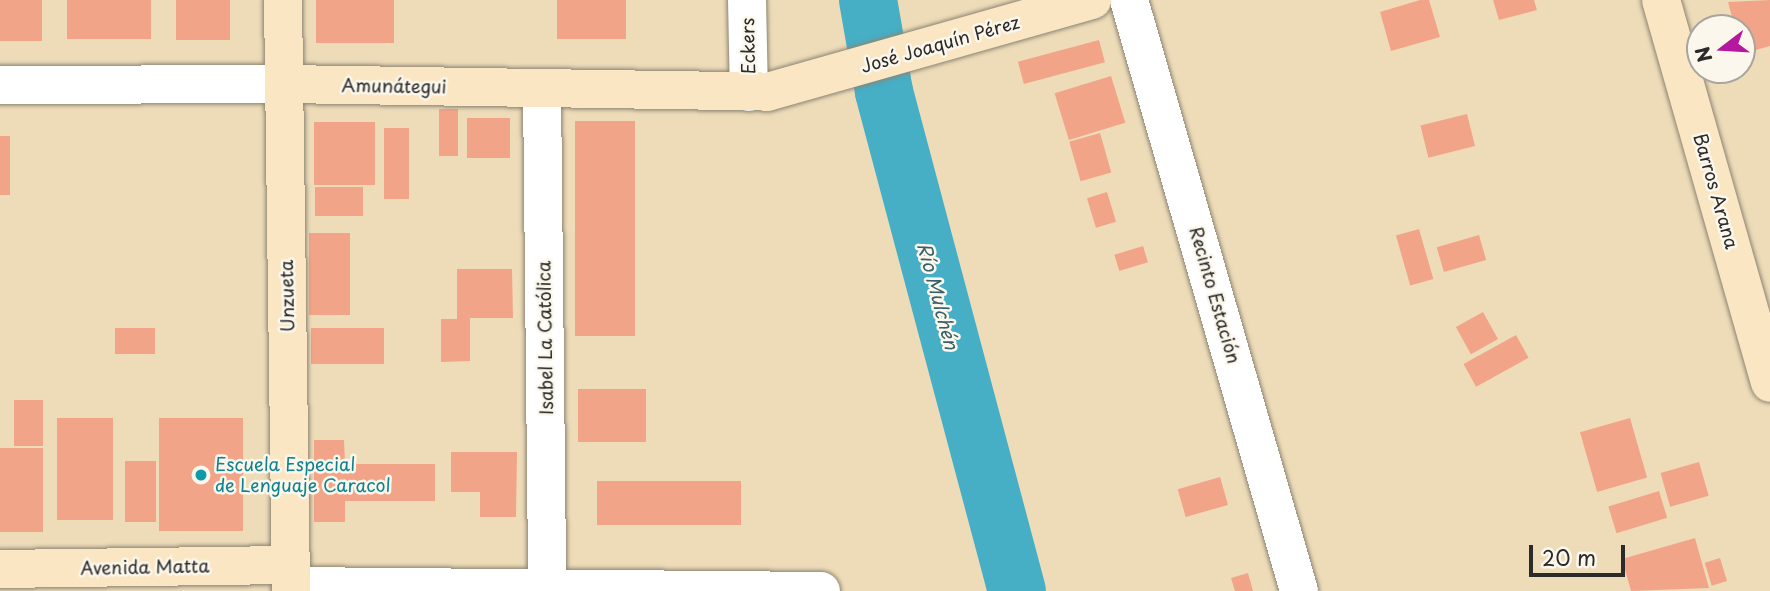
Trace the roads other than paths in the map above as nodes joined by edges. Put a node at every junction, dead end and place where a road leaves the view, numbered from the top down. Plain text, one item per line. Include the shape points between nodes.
1 (283, 0) edge
2 (747, 0) edge
3 (1092, 0) edge
4 (1129, 0) edge
5 (1661, 0) edge
6 (284, 84) junction
7 (0, 85) edge
8 (788, 87) joint
9 (542, 88) junction
10 (749, 92) junction
11 (1770, 383) edge
12 (0, 569) edge
13 (291, 581) edge
14 (547, 587) junction
15 (821, 591) edge
16 (1298, 591) edge

1 - 6 main road, Unzueta
2 - 10 street, Eckers
3 - 8 main road, José Joaquín Pérez
4 - 16 street, Recinto Estación
5 - 11 main road, Barros Arana
6 - 7 street, Amunátegui
6 - 9 main road, Amunátegui
6 - 13 main road, Unzueta
8 - 10 main road, Amunátegui
9 - 10 main road, Amunátegui
9 - 14 street, Isabel La Católica
12 - 13 main road, Avenida Matta
13 - 14 street, Avenida Matta
14 - 15 street, Avenida Matta

